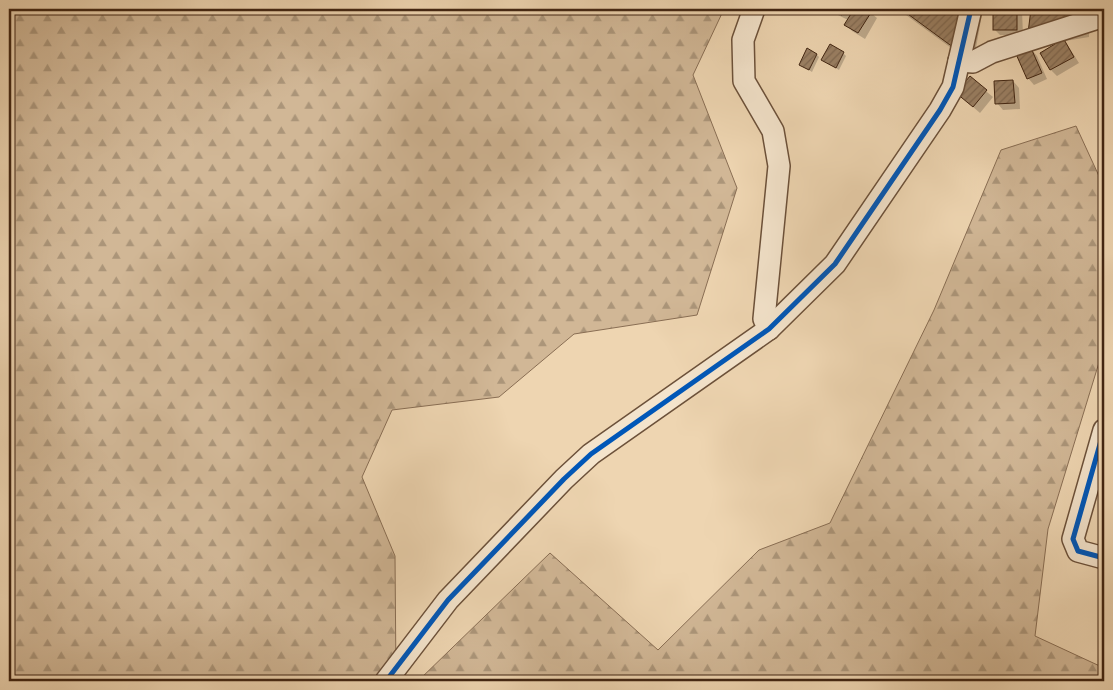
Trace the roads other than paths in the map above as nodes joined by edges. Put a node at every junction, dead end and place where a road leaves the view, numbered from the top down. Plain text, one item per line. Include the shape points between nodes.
1 (754, 9) edge
2 (971, 9) edge
3 (1104, 16) edge
4 (959, 61) junction
5 (769, 329) junction
6 (1104, 430) edge
7 (1104, 558) edge
8 (386, 681) edge

1 - 5 street via 743,40 744,81 773,131 779,166 764,319
2 - 4 street
3 - 4 street via 992,52 973,62
4 - 5 street via 953,87 940,110 835,264
5 - 8 street via 591,454 448,600
6 - 7 street via 1073,539 1078,551

